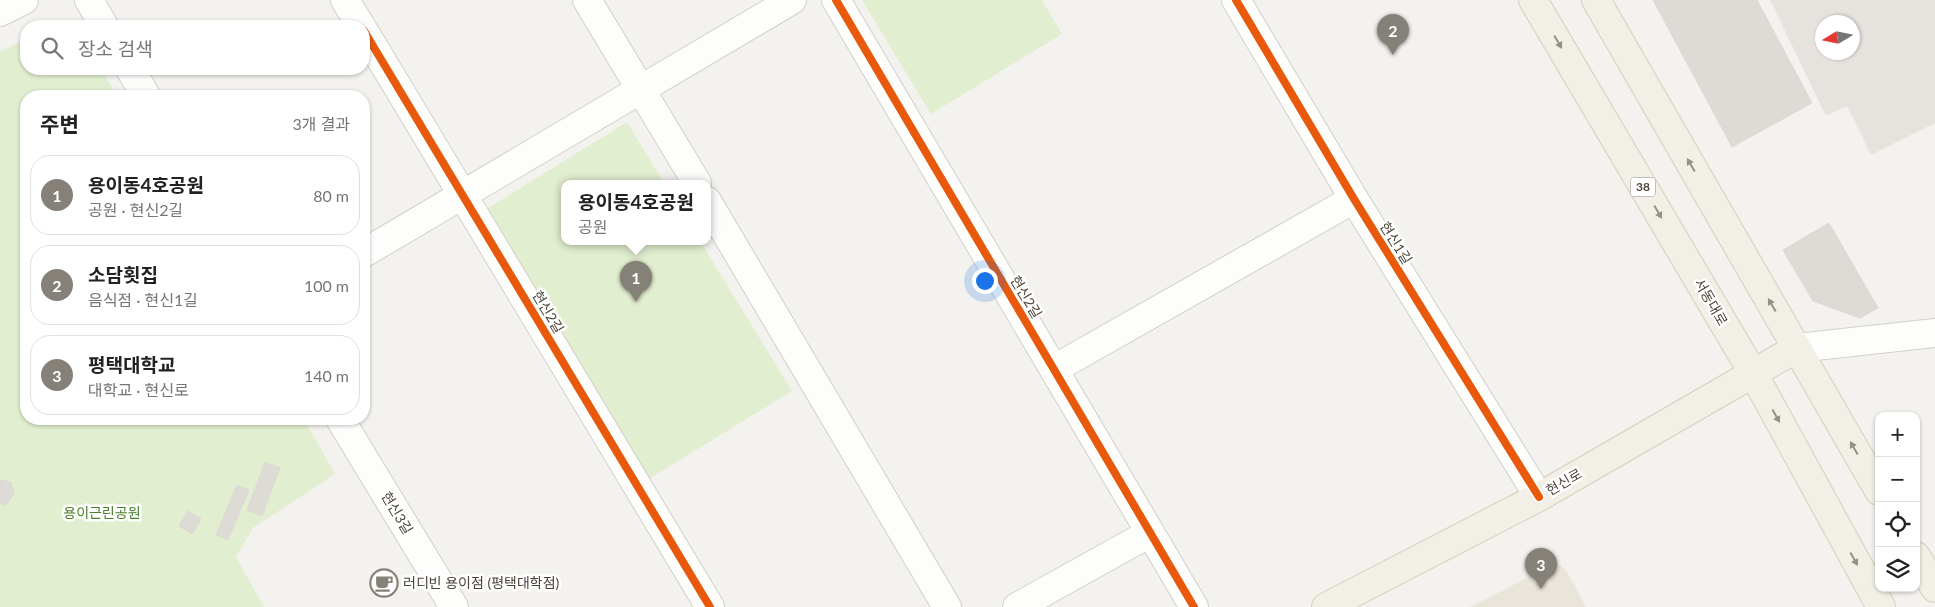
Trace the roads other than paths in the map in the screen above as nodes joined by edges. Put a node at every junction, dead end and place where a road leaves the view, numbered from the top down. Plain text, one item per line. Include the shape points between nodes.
1 (24, 0) edge
2 (89, 0) edge
3 (345, 0) edge
4 (587, 0) edge
5 (792, 0) edge
6 (836, 0) edge
7 (1236, 0) edge
8 (1533, 0) edge
9 (1596, 0) edge
10 (0, 12) edge
11 (101, 20) edge
12 (357, 20) edge
13 (370, 41) edge
14 (134, 75) edge
15 (142, 90) edge
16 (642, 90) junction
17 (695, 180) edge
18 (462, 194) junction
19 (1354, 199) junction
20 (711, 208) edge
21 (370, 249) edge
22 (1935, 333) edge
23 (1796, 348) junction
24 (1054, 369) junction
25 (1753, 373) junction
26 (344, 425) edge
27 (1875, 483) edge
28 (1539, 497) junction
29 (1150, 533) junction
30 (1920, 563) edge
31 (1935, 588) edge
32 (454, 607) edge
33 (710, 607) edge
34 (947, 607) edge
35 (1017, 607) edge
36 (1194, 607) edge
37 (1326, 607) edge
38 (1881, 607) edge

1 - 10 street
2 - 11 street
3 - 12 street
4 - 16 street
5 - 16 street
6 - 24 street, 현신2길
7 - 19 street, 현신1길
8 -> 25 main road, 서동대로 / 38
23 -> 9 main road
13 - 18 street, 현신2길
14 - 15 street
16 - 17 street
16 - 18 street
18 - 21 street
18 - 33 street, 현신2길
19 - 24 street
19 - 28 street, 현신1길
20 - 34 street
22 - 23 street
23 - 25 main road, 현신로
27 -> 23 main road
24 - 29 street, 현신2길
25 - 28 main road, 현신로
25 -> 38 main road, 서동대로 / 38
26 - 32 street, 현신3길
28 - 37 main road, 현신로
29 - 35 street
29 - 36 street, 현신2길
30 - 31 main road

